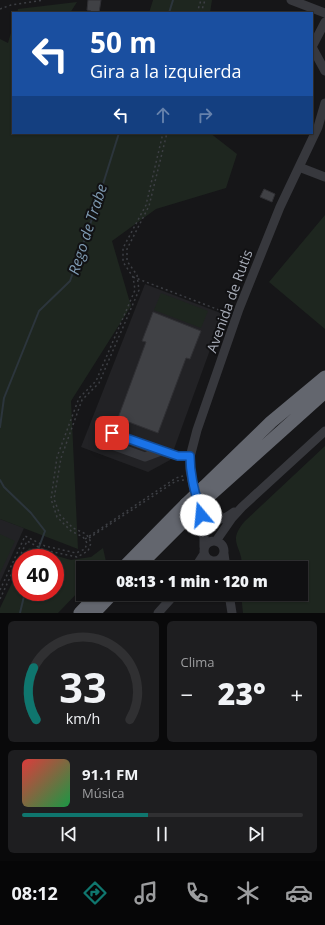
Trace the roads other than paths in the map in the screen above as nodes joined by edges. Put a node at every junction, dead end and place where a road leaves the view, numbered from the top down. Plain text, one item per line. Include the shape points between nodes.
1 (291, 0) edge
2 (325, 13) edge
3 (325, 22) edge
4 (313, 45) edge
5 (313, 49) edge
6 (325, 72) edge
7 (325, 103) edge
8 (299, 167) junction
9 (325, 177) edge
10 (325, 377) edge
11 (325, 392) edge
12 (325, 431) edge
13 (161, 451) junction
14 (190, 456) junction
15 (206, 493) junction
16 (242, 507) junction
17 (192, 511) junction
18 (219, 545) junction
19 (209, 558) edge
20 (131, 561) edge
21 (144, 561) edge
22 (224, 561) edge
23 (91, 601) edge
24 (105, 601) edge
25 (169, 601) edge
26 (230, 601) edge
27 (80, 613) edge
28 (94, 613) edge
29 (158, 613) edge
30 (232, 613) edge

1 - 2 street
3 - 4 street
5 - 6 street
7 - 8 street, Avenida de Rutis via 318,127
8 - 9 street
8 - 14 street, Avenida de Rutis via 239,308
10 - 15 highway via 272,422
11 - 15 highway
12 - 16 street
13 - 13 street via 112,433 109,444 145,457
13 - 14 street via 178,456
14 - 17 street, Avenida de Rutis
15 - 17 highway, bridge
16 - 17 street via 228,517 213,520
16 - 18 street
17 - 18 street, Avenida de Rutis
17 - 19 street, Avenida de Rutis via 204,535
17 - 20 highway
17 - 21 highway
18 - 19 street via 219,560
18 - 19 street via 208,542
18 - 22 street, Avenida de Rutis
23 - 27 highway
24 - 28 highway
25 - 29 street
26 - 30 street

